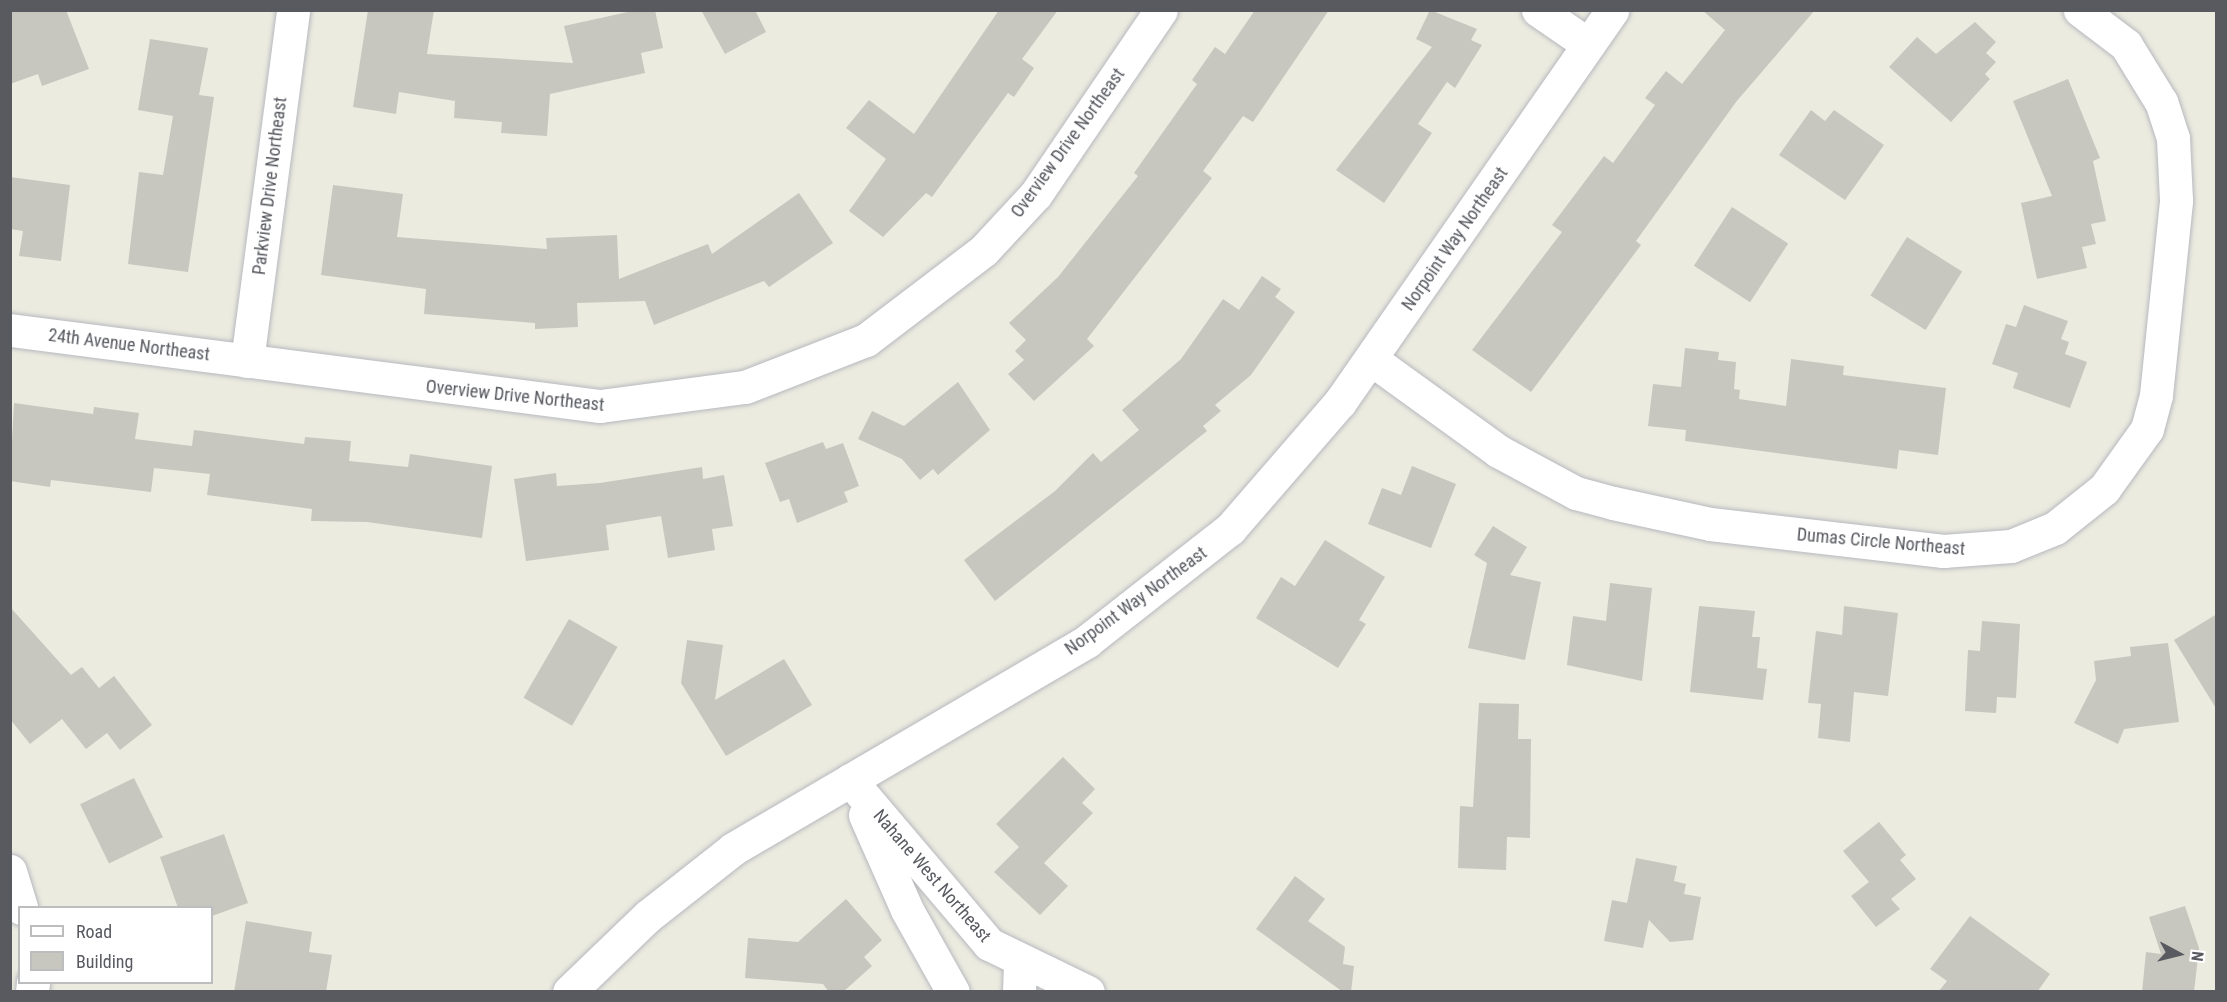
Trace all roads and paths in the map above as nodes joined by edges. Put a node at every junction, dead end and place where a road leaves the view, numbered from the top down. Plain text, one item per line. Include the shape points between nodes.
1 (293, 10) edge
2 (1161, 10) edge
3 (1538, 10) edge
4 (1612, 10) edge
5 (2080, 10) edge
6 (1586, 43) junction
7 (10, 330) edge
8 (1371, 359) junction
9 (247, 361) junction
10 (850, 780) junction
11 (10, 871) edge
12 (20, 906) edge
13 (1020, 976) edge
14 (569, 992) edge
15 (953, 992) edge
16 (1088, 992) edge

1 - 9 street, Parkview Drive Northeast
2 - 9 street, Overview Drive Northeast via 1010,223 903,317 818,363 745,387 600,406
3 - 6 street
4 - 6 street, Norpoint Way Northeast
5 - 8 street, Dumas Circle Northeast via 2126,45 2161,102 2173,138 2176,200 2156,395 2147,429 2104,489 2055,528 2011,546 1944,551 1710,524 1613,503 1576,493 1498,451
6 - 8 street, Norpoint Way Northeast
7 - 9 street, 24th Avenue Northeast
8 - 10 street, Norpoint Way Northeast via 1265,493 1182,572 1087,641
10 - 13 street, Nahane West Northeast
10 - 14 street, Norpoint Way Northeast via 733,849 648,916
10 - 15 street via 907,910
11 - 12 street
13 - 16 street, Nahane West Northeast

